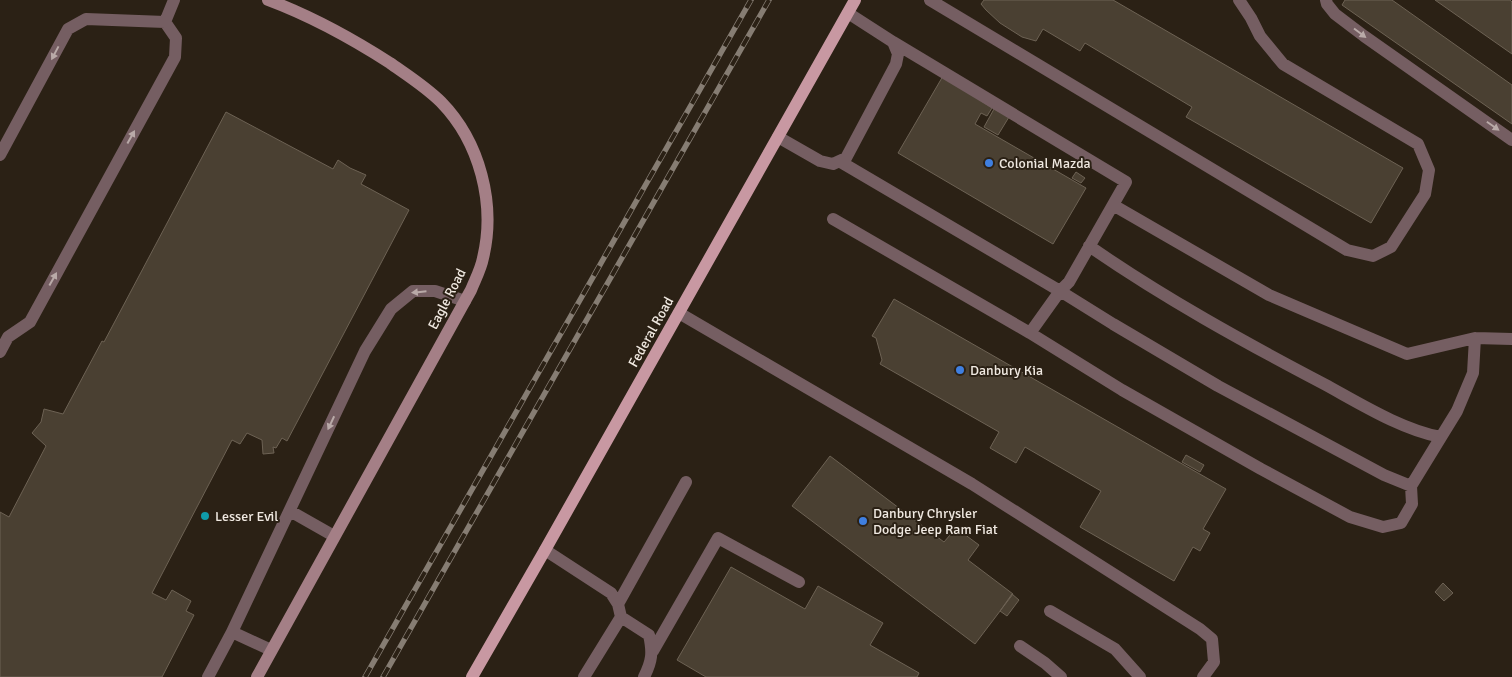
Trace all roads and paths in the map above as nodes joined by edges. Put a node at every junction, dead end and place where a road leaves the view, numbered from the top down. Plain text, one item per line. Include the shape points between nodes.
1 (174, 0) edge
2 (268, 0) edge
3 (855, 0) edge
4 (1239, 0) edge
5 (1326, 0) edge
6 (934, 1) edge
7 (848, 13) junction
8 (165, 22) junction
9 (892, 42) junction
10 (778, 136) junction
11 (1512, 140) edge
12 (0, 155) edge
13 (839, 161) junction
14 (1113, 205) junction
15 (833, 219) dead end
16 (1089, 246) junction
17 (1060, 290) junction
18 (466, 301) junction
19 (679, 313) junction
20 (1030, 333) junction
21 (1475, 338) junction
22 (1512, 339) edge
23 (0, 352) edge
24 (1441, 438) junction
25 (686, 482) dead end
26 (1411, 486) junction
27 (290, 510) junction
28 (334, 536) junction
29 (545, 550) junction
30 (799, 582) dead end
31 (618, 604) junction
32 (1050, 612) dead end
33 (621, 617) junction
34 (232, 632) junction
35 (1020, 646) dead end
36 (271, 650) junction
37 (653, 652) junction
38 (208, 677) edge
39 (256, 677) edge
40 (472, 677) edge
41 (584, 677) edge
42 (644, 677) edge
43 (1061, 677) edge
44 (1140, 677) edge
45 (1203, 677) edge

1 - 8 lane
2 - 18 street, Eagle Road via 334,29 408,75 441,102 462,129 478,161 486,193 488,225 483,258
3 - 7 main road, Federal Road
4 - 6 lane via 1260,36 1283,64 1418,144 1429,170 1425,194 1391,247 1374,256 1347,250
5 -> 11 lane via 1335,14
7 - 9 lane
7 - 10 main road, Federal Road
8 -> 12 lane via 86,19 68,28
23 -> 8 lane via 8,337 30,322 175,58 176,38
9 - 13 lane via 898,54 896,64 846,158
9 - 14 lane via 1126,182
10 - 13 lane via 820,161 833,164
10 - 19 main road, Federal Road
13 - 17 lane
14 - 16 lane
14 - 21 lane via 1269,295 1407,354
15 - 20 lane
16 - 17 lane via 1069,282
16 - 24 lane via 1139,280 1266,353 1408,428
17 - 20 lane
17 - 26 lane via 1218,386 1384,475
18 -> 27 lane via 435,291 413,291 390,309 365,351
18 - 28 street, Eagle Road
19 - 29 main road, Federal Road
19 - 45 lane via 972,484 1200,629 1212,639 1214,662
20 - 26 lane via 1131,395 1350,517 1383,527 1401,523 1412,504
21 - 22 lane
21 - 24 lane via 1473,373
24 - 26 lane
25 - 31 lane
27 - 28 lane
27 - 34 lane
28 - 36 street, Eagle Road
29 - 31 lane via 611,593
29 - 40 main road, Federal Road
30 - 37 lane via 718,538
31 - 33 lane
32 - 44 lane via 1115,649
33 - 37 lane via 650,635
33 - 41 lane
34 - 36 lane
34 - 38 lane
35 - 43 lane
36 - 39 street, Eagle Road
37 - 42 lane

